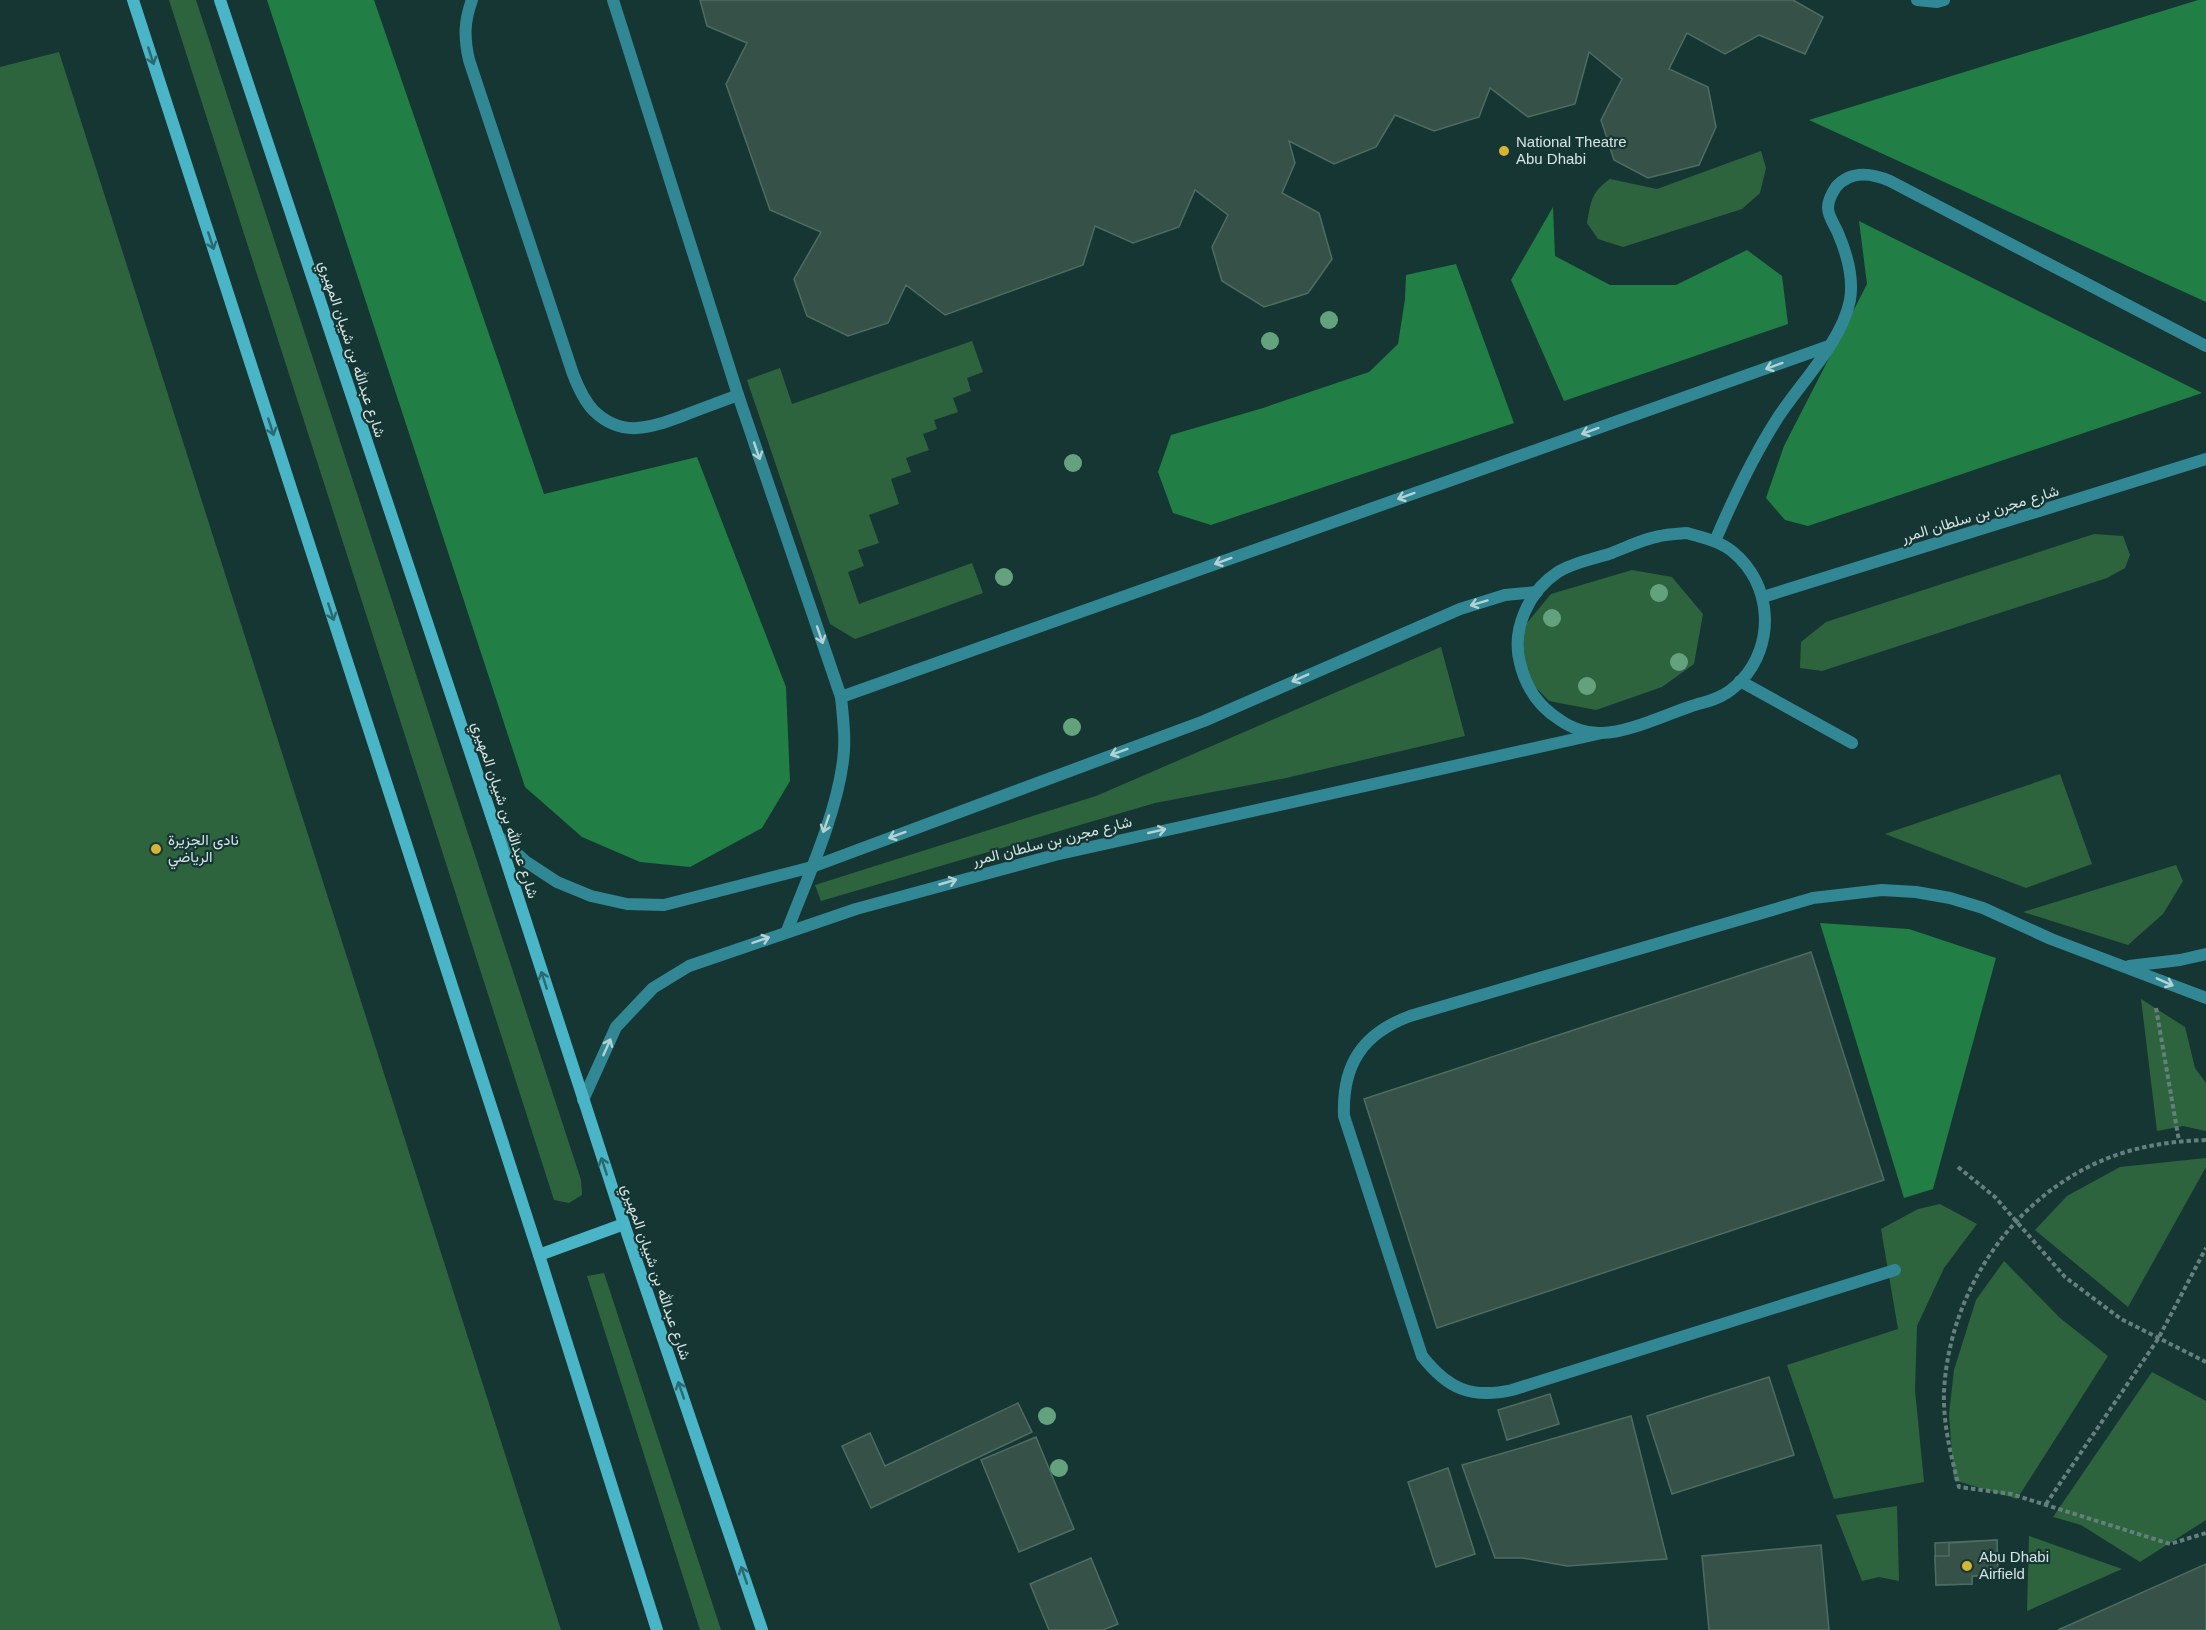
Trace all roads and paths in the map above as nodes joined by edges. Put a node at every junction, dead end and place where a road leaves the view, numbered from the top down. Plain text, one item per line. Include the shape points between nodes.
1 (134, 0) edge
2 (220, 0) edge
3 (472, 0) edge
4 (613, 0) edge
5 (1917, 0) edge
6 (1944, 0) edge
7 (1829, 346) junction
8 (2206, 346) edge
9 (738, 395) junction
10 (2206, 460) edge
11 (1715, 541) junction
12 (1537, 592) junction
13 (1763, 597) junction
14 (1740, 681) junction
15 (841, 697) junction
16 (1602, 733) junction
17 (1852, 743) dead end
18 (498, 836) junction
19 (812, 867) junction
20 (787, 931) junction
21 (2206, 954) edge
22 (2125, 966) junction
23 (2151, 975) junction
24 (2206, 998) edge
25 (583, 1100) junction
26 (2206, 1140) edge
27 (2179, 1141) junction
28 (1958, 1167) dead end
29 (2016, 1221) junction
30 (624, 1224) junction
31 (2206, 1248) edge
32 (539, 1255) junction
33 (1895, 1270) dead end
34 (2158, 1339) junction
35 (2206, 1362) edge
36 (2046, 1504) junction
37 (2206, 1533) edge
38 (657, 1630) edge
39 (762, 1630) edge

1 -> 32 street
2 - 18 street, شارع عبدالله بن شيبان المهيري
3 - 9 street via 464,38 469,60 581,393 593,410 609,422 629,428 649,428
4 - 9 street
5 - 6 street
7 - 8 street via 1848,307 1851,273 1828,209 1832,193 1842,180 1857,174 1890,181
7 - 11 street via 1754,459
7 -> 15 street
9 -> 15 street
10 - 13 street, شارع مجرن بن سلطان المرر
11 - 12 street via 1687,534 1659,536 1559,571
11 - 13 street via 1745,564
12 - 16 street via 1523,616 1518,636 1523,676 1545,711 1582,730
12 -> 19 street via 1505,595 1460,609 1204,721
13 - 14 street via 1763,643 1754,664
14 - 16 street, شارع مجرن بن سلطان المرر via 1723,695
14 - 17 street
15 -> 19 street via 844,759
20 -> 16 street, شارع مجرن بن سلطان المرر via 945,883 1055,855
18 - 19 street via 525,861 557,882 591,896 627,904 664,905
25 -> 18 street, شارع عبدالله بن شيبان المهيري
19 - 20 street
25 -> 20 street, شارع مجرن بن سلطان المرر via 616,1027 653,988 689,966
21 - 22 street
22 - 23 street
22 - 33 street via 1950,898 1916,892 1847,892 1813,898 1390,1023 1372,1036 1348,1073 1343,1094 1344,1116 1422,1356 1451,1385 1471,1393 1492,1395 1512,1390
23 -> 24 street
23 - 27 path
30 -> 25 street, شارع عبدالله بن شيبان المهيري
26 - 27 path
27 - 29 path via 2107,1158 2043,1196
28 - 29 path via 1995,1197
29 - 34 path via 2065,1277 2121,1319
29 - 36 path via 1987,1258 1964,1300 1950,1346 1944,1393 1947,1440 1959,1487 2011,1494
30 - 32 street
39 -> 30 street, شارع عبدالله بن شيبان المهيري
31 - 34 path
32 - 38 street
34 - 35 path
34 - 36 path
36 - 37 path via 2170,1544

